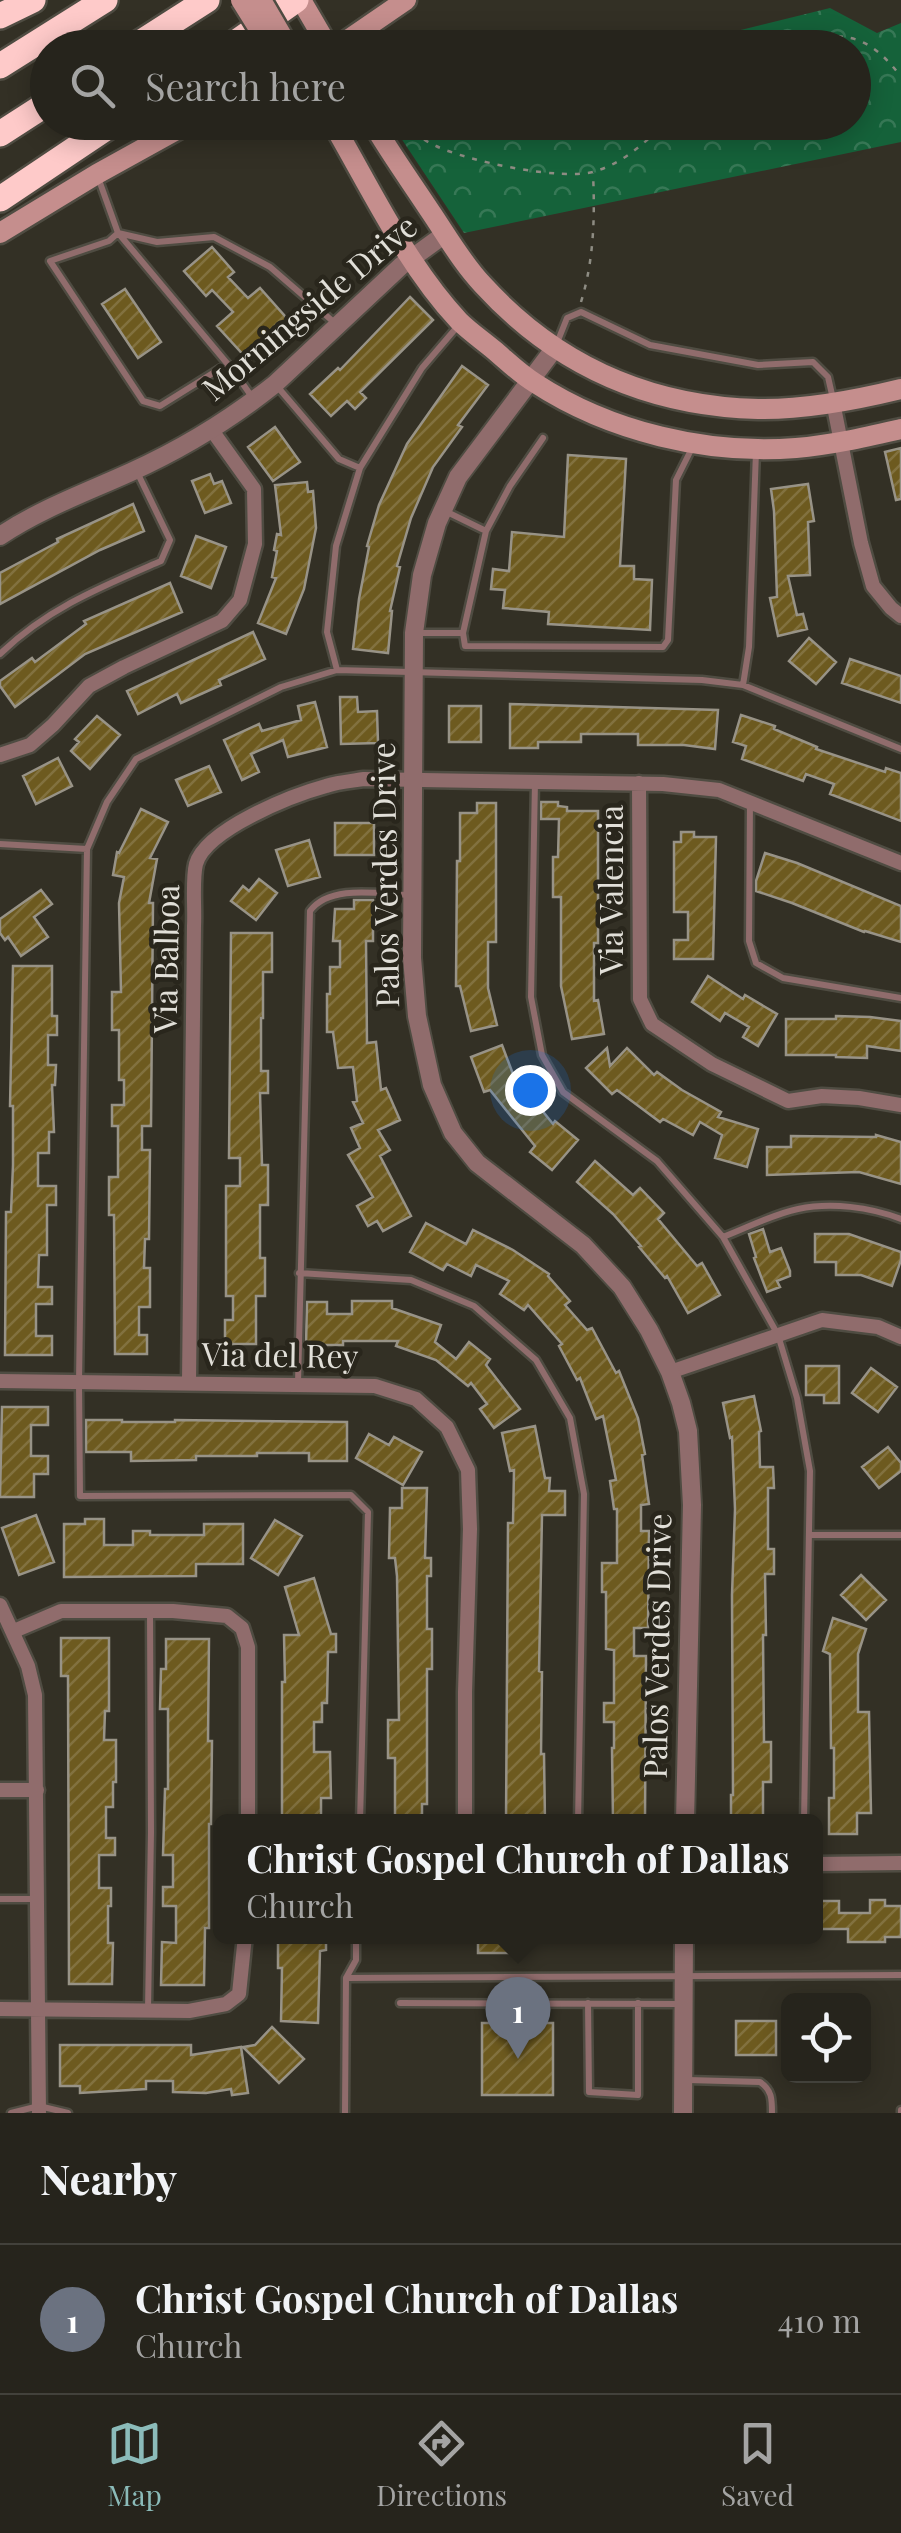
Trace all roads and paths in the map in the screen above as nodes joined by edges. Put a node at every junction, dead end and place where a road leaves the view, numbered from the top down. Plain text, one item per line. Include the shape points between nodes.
1 (33, 0) edge
2 (105, 0) edge
3 (208, 0) edge
4 (241, 0) edge
5 (261, 0) edge
6 (299, 0) edge
7 (406, 0) edge
8 (0, 16) edge
9 (57, 30) edge
10 (160, 30) edge
11 (255, 30) edge
12 (257, 30) edge
13 (278, 30) edge
14 (320, 30) edge
15 (360, 30) edge
16 (30, 47) edge
17 (871, 47) edge
18 (0, 66) edge
19 (901, 76) edge
20 (30, 115) edge
21 (0, 134) edge
22 (88, 140) edge
23 (158, 140) edge
24 (342, 140) edge
25 (384, 140) edge
26 (426, 140) edge
27 (644, 140) edge
28 (593, 173) junction
29 (97, 174) junction
30 (0, 199) edge
31 (0, 233) edge
32 (118, 234) junction
33 (446, 234) junction
34 (410, 258) junction
35 (578, 313) junction
36 (461, 323) junction
37 (337, 325) junction
38 (554, 349) junction
39 (238, 377) junction
40 (530, 380) junction
41 (275, 384) junction
42 (901, 389) edge
43 (254, 400) junction
44 (833, 402) junction
45 (901, 429) edge
46 (211, 430) junction
47 (543, 438) dead end
48 (695, 442) junction
49 (840, 442) junction
50 (756, 450) junction
51 (360, 468) junction
52 (136, 470) junction
53 (442, 510) junction
54 (486, 531) junction
55 (0, 536) edge
56 (901, 616) edge
57 (414, 633) junction
58 (462, 633) junction
59 (0, 654) edge
60 (337, 670) junction
61 (414, 673) junction
62 (743, 685) junction
63 (901, 749) edge
64 (0, 754) edge
65 (414, 780) junction
66 (534, 782) junction
67 (639, 783) junction
68 (750, 801) junction
69 (0, 844) edge
70 (87, 849) junction
71 (901, 863) edge
72 (413, 895) junction
73 (901, 998) edge
74 (901, 1105) edge
75 (901, 1219) edge
76 (723, 1237) junction
77 (299, 1273) junction
78 (778, 1335) junction
79 (901, 1337) edge
80 (670, 1372) junction
81 (0, 1381) edge
82 (79, 1382) junction
83 (189, 1382) junction
84 (298, 1384) junction
85 (809, 1535) junction
86 (901, 1535) edge
87 (0, 1605) edge
88 (150, 1611) junction
89 (14, 1632) junction
90 (0, 1790) edge
91 (37, 1790) junction
92 (248, 1814) edge
93 (360, 1814) edge
94 (466, 1814) edge
95 (578, 1814) edge
96 (685, 1814) edge
97 (804, 1814) edge
98 (823, 1864) edge
99 (901, 1864) edge
100 (0, 1898) edge
101 (38, 1899) junction
102 (244, 1944) edge
103 (356, 1944) edge
104 (684, 1944) edge
105 (901, 1975) edge
106 (684, 1976) junction
107 (346, 1978) junction
108 (400, 2003) dead end
109 (588, 2003) junction
110 (638, 2004) junction
111 (683, 2004) junction
112 (0, 2009) edge
113 (38, 2009) junction
114 (148, 2010) junction
115 (682, 2080) junction
116 (39, 2110) edge
117 (11, 2113) edge
118 (68, 2113) edge
119 (345, 2113) edge
120 (683, 2113) edge
121 (772, 2113) edge

1 - 8 highway
2 - 9 highway
3 - 10 highway
4 - 12 main road, bridge
5 - 13 main road, bridge
6 - 11 highway
6 - 14 main road
7 - 15 main road
16 - 18 highway
17 - 19 path
20 - 21 highway
22 - 30 highway
23 - 29 main road
24 - 34 main road
25 - 33 main road
26 - 28 path via 451,152 550,174
27 - 28 path
28 - 35 path via 595,220
29 - 31 main road
29 - 32 lane
32 - 37 lane via 157,242 214,236 270,267
32 - 39 lane
32 - 39 lane via 50,260 143,401 160,406 221,368
33 - 34 street, Morningside Drive
33 - 38 main road via 483,286
34 - 36 main road
34 - 37 street, Morningside Drive
35 - 38 lane via 567,318
35 - 44 lane via 650,345 758,365 813,362 828,377
36 - 40 main road
36 - 51 lane via 422,368
37 - 41 street, Morningside Drive
38 - 40 street, Palos Verdes Drive
38 - 44 main road via 631,387 678,399 762,409
39 - 43 lane
40 - 48 main road via 610,420
40 - 53 street, Palos Verdes Drive via 458,477
41 - 43 street, Morningside Drive
41 - 51 lane via 338,459
42 - 44 main road
43 - 46 street, Morningside Drive
44 - 49 street
45 - 49 main road
46 - 52 street, Morningside Drive
46 - 64 street via 254,489 256,544 240,600 222,621 89,686 30,745
47 - 54 lane
48 - 50 main road
48 - 58 lane via 676,480 664,647 464,646
49 - 50 main road
49 - 56 street via 873,586
50 - 62 lane
51 - 60 lane via 336,546 327,632
52 - 55 street, Morningside Drive
52 - 59 lane via 170,540 161,561 75,598
53 - 54 lane
53 - 57 street, Palos Verdes Drive via 422,575
54 - 58 lane
57 - 58 lane
57 - 61 street, Palos Verdes Drive
60 - 61 lane
60 - 70 lane via 281,687 136,759
61 - 62 lane
61 - 65 street, Palos Verdes Drive
62 - 63 lane
65 - 66 street, Via Balboa
65 - 72 street, Palos Verdes Drive
65 - 83 street, Via Balboa via 364,779 299,794 209,841 196,863
66 - 67 street, Via Balboa
66 - 76 lane via 531,997 542,1056 563,1092 657,1161
67 - 68 street, Via Balboa via 719,790
67 - 74 street, Via Valencia via 640,999 652,1024 712,1064 788,1101 822,1096
68 - 71 street, Via Balboa
68 - 73 lane via 749,940 756,963 783,978
69 - 70 lane
70 - 82 lane
72 - 77 lane via 350,892 317,902 310,911
72 - 80 street, Palos Verdes Drive via 417,1016 432,1084 453,1133 477,1163 583,1245 622,1287
75 - 76 lane via 826,1206 797,1209
76 - 78 lane
77 - 84 lane
77 - 95 lane via 411,1280 474,1306 536,1360 570,1418 584,1494
78 - 79 street via 822,1320
78 - 80 street
78 - 85 lane via 810,1471
80 - 96 street, Palos Verdes Drive via 688,1431 692,1505
81 - 82 street, Via del Rey
82 - 83 street, Via del Rey
82 - 93 lane via 80,1496 351,1495 368,1512
83 - 84 street, Via del Rey
84 - 94 street, Via del Rey via 375,1386 416,1399 447,1427 468,1470
85 - 86 lane
85 - 97 lane
87 - 89 street
88 - 89 street via 62,1611
88 - 92 street via 227,1616 242,1628 248,1647
88 - 114 lane
89 - 91 street via 35,1695
90 - 91 street
91 - 101 street
98 - 99 street
100 - 101 lane
101 - 113 street
102 - 114 street via 239,1994 226,2004
103 - 107 lane
104 - 106 street
105 - 106 lane
106 - 107 lane
106 - 111 street
107 - 119 lane
108 - 109 lane
109 - 110 lane
109 - 110 lane via 589,2092 638,2095
110 - 111 lane
111 - 115 street
112 - 113 street
113 - 114 street
113 - 116 street
115 - 120 street
115 - 121 lane via 760,2082 772,2094
116 - 117 lane
116 - 118 lane

